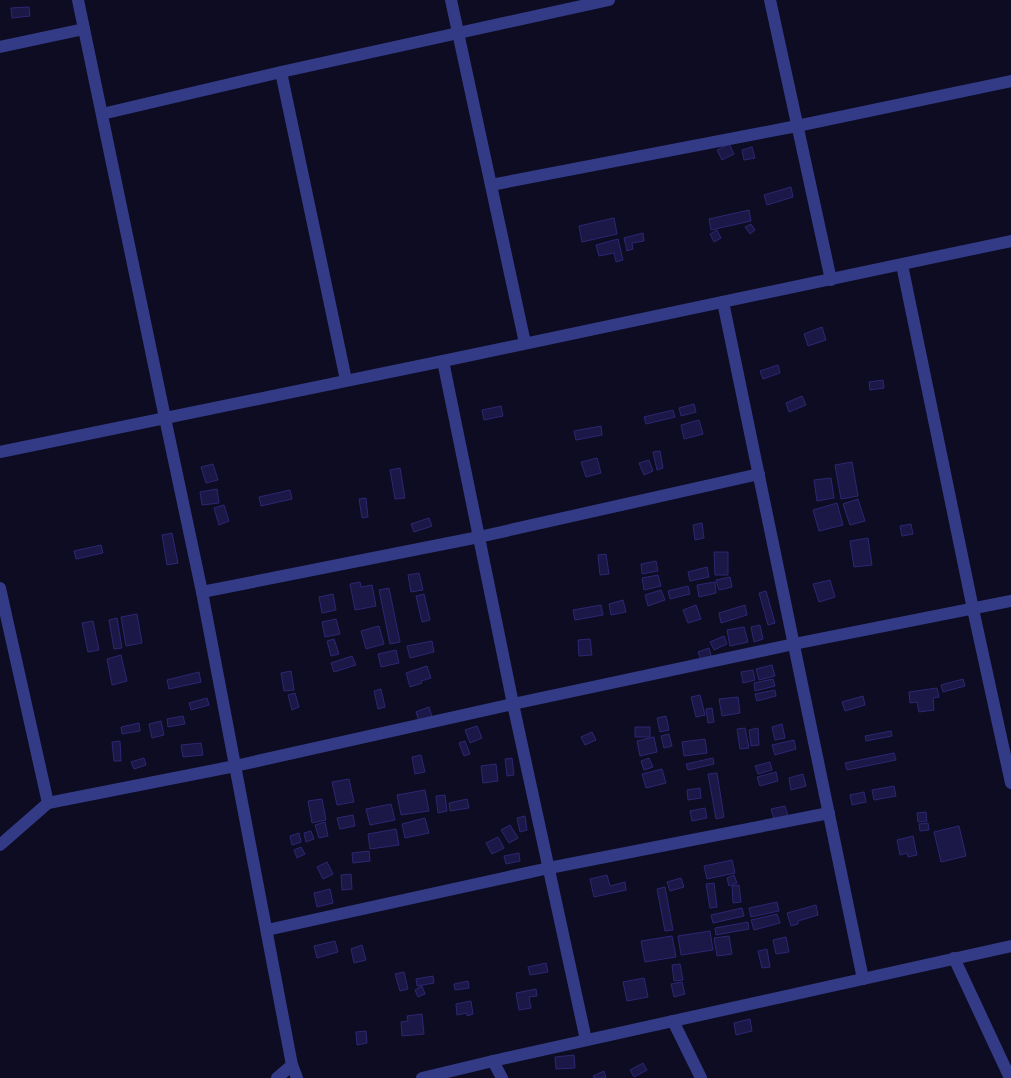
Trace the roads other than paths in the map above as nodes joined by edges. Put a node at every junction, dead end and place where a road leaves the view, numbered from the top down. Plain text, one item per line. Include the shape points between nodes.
1 (78, 0) edge
2 (451, 0) edge
3 (609, 0) edge
4 (770, 0) edge
5 (84, 28) junction
6 (458, 33) junction
7 (0, 47) edge
8 (281, 72) junction
9 (1011, 81) edge
10 (102, 114) junction
11 (797, 126) junction
12 (491, 185) junction
13 (1011, 242) edge
14 (902, 265) junction
15 (831, 280) junction
16 (723, 302) junction
17 (525, 343) junction
18 (443, 361) junction
19 (346, 380) junction
20 (165, 418) junction
21 (0, 452) edge
22 (759, 474) junction
23 (479, 537) junction
24 (202, 592) junction
25 (1, 593) edge
26 (1011, 601) edge
27 (973, 608) junction
28 (794, 644) junction
29 (513, 704) junction
30 (235, 766) junction
31 (1011, 783) edge
32 (48, 803) junction
33 (829, 813) junction
34 (0, 845) edge
35 (549, 868) junction
36 (267, 930) junction
37 (1011, 946) edge
38 (954, 958) junction
39 (863, 979) junction
40 (673, 1021) junction
41 (586, 1040) junction
42 (493, 1061) junction
43 (292, 1065) junction
44 (277, 1078) edge
45 (297, 1078) edge
46 (422, 1078) edge
47 (502, 1078) edge
48 (701, 1078) edge
49 (1010, 1078) edge

1 - 5 street
2 - 6 street
3 - 6 street
4 - 11 street
5 - 7 street
5 - 10 street
6 - 8 street
6 - 12 street
8 - 10 street
8 - 19 street
9 - 11 street
10 - 20 street
11 - 12 street
11 - 15 street
12 - 17 street
13 - 14 street
14 - 15 street
14 - 27 street
15 - 16 street
16 - 17 street
16 - 22 street
17 - 18 street
18 - 19 street
18 - 23 street
19 - 20 street
20 - 21 street
20 - 24 street
22 - 23 street
22 - 28 street
23 - 24 street
23 - 29 street
24 - 30 street
25 - 32 street
26 - 27 street
27 - 28 street
27 - 31 street
28 - 29 street
28 - 33 street
29 - 30 street
29 - 35 street
30 - 32 street
30 - 36 street
32 - 34 street
33 - 35 street
33 - 39 street
35 - 36 street
35 - 41 street
36 - 43 street
37 - 38 street
38 - 39 street
38 - 49 street
39 - 40 street
40 - 41 street
40 - 48 street
41 - 42 street
42 - 46 street
42 - 47 street
43 - 44 street
43 - 45 street

